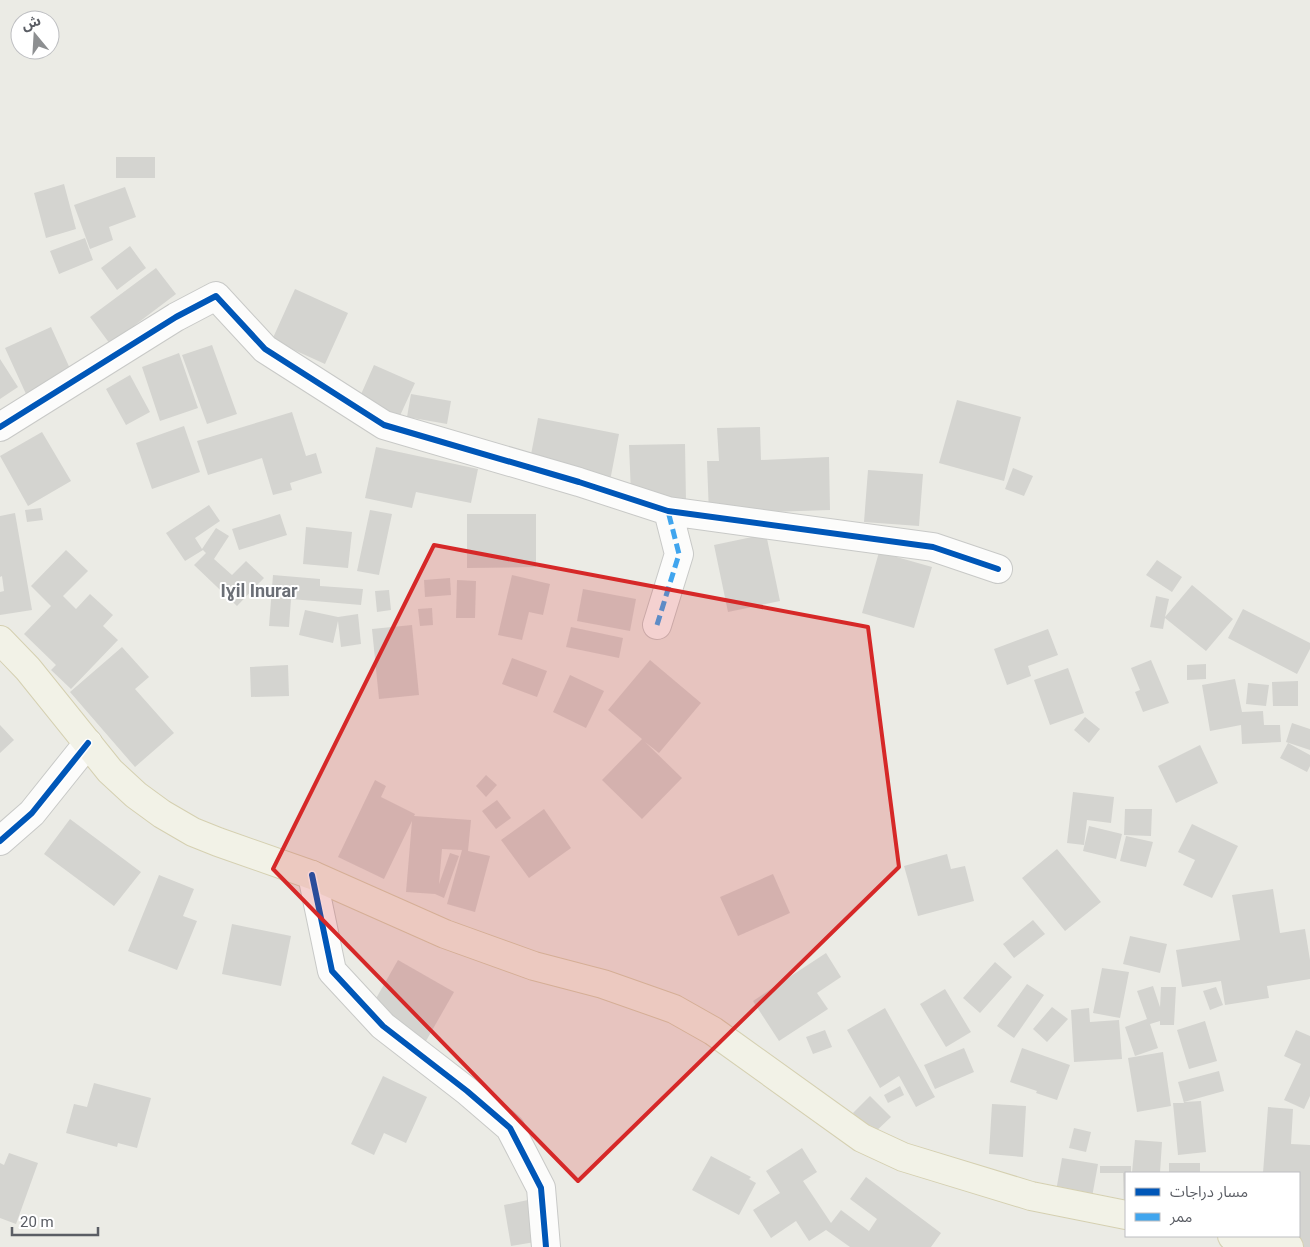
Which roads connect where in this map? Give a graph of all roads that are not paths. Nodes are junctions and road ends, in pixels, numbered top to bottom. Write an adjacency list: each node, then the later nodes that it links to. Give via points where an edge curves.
1 (0, 427): 2 (street, via 176,317 216,296 266,349 384,426)
2 (668, 511): 3 (street, via 933,547); 4 (street, via 680,554)
3 (998, 569)
4 (657, 625)
5 (0, 640): 6 (main road, via 28,668)
6 (88, 743): 7 (street, via 32,813); 8 (main road, via 110,771 162,814 210,839)
7 (0, 841)
8 (312, 875): 9 (main road, via 444,934 534,966 603,984 674,1009 713,1031 862,1138 903,1157 1032,1196); 11 (street, via 332,971 383,1026 510,1128 541,1188)
9 (1125, 1215)
10 (1237, 1237): 12 (main road)
11 (546, 1247)
12 (1289, 1247)

